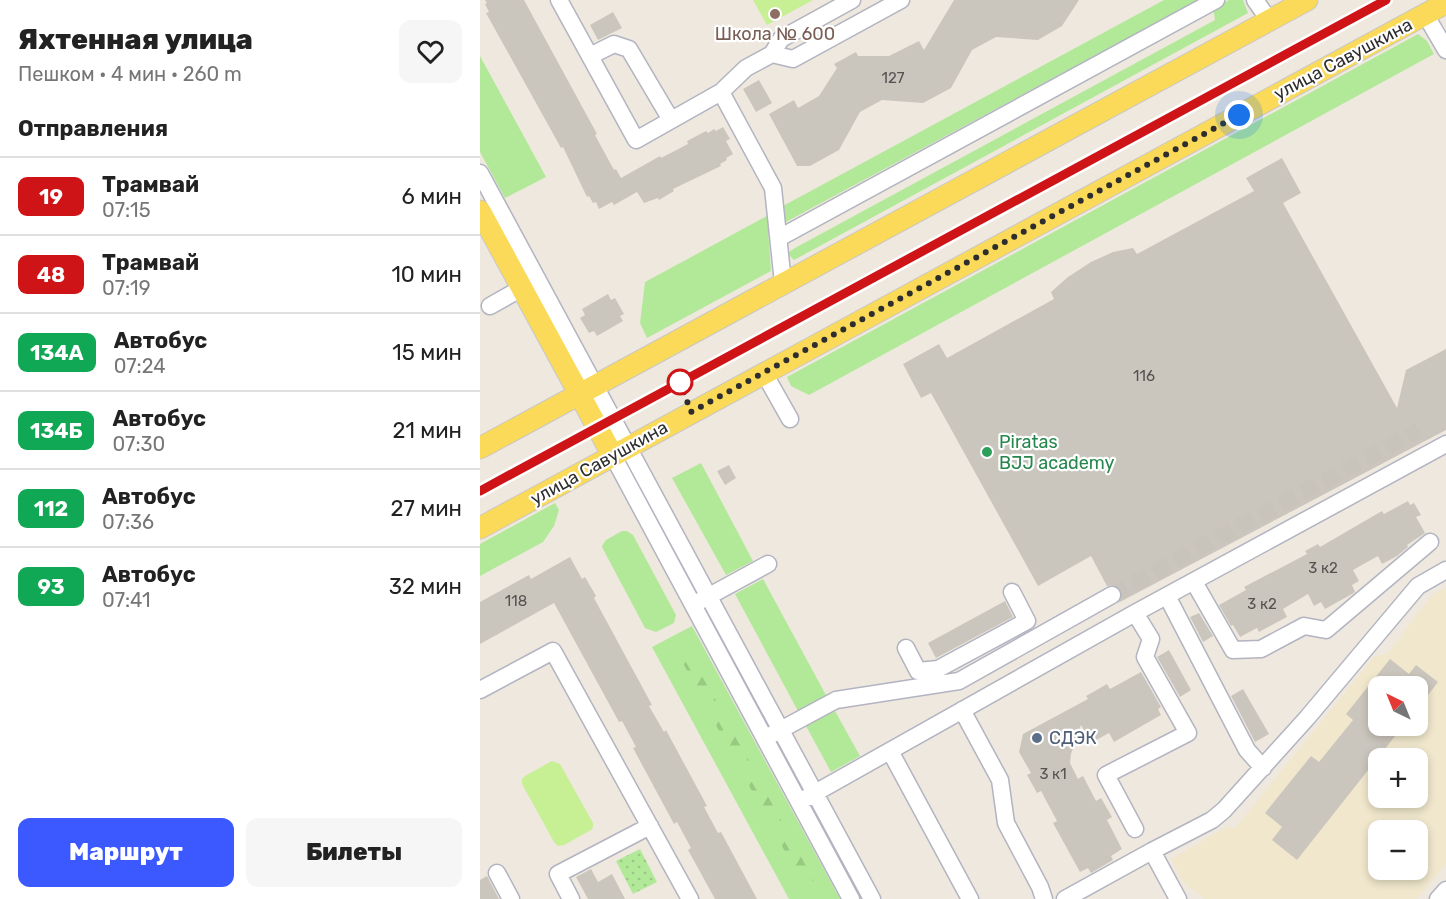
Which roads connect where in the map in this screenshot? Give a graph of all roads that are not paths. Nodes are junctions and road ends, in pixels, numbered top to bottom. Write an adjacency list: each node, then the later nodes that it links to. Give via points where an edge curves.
1 (559, 0): 12 (street)
2 (852, 0): 11 (street, via 780,39)
3 (901, 0): 11 (street, via 793,59)
4 (1216, 0): 17 (street)
5 (1255, 0): 9 (street)
6 (1307, 0): 9 (main road)
7 (1446, 3): 8 (main road, улица Савушкина)
8 (1425, 14): 10 (street); 21 (main road, улица Савушкина)
9 (1269, 20): 18 (main road)
10 (1446, 51)
11 (772, 54): 13 (street, via 746,68)
12 (590, 56): 14 (street, via 614,44 629,49); 14 (street, via 636,140)
13 (721, 92): 14 (street); 17 (street, via 773,188)
14 (671, 120)
15 (480, 173): 22 (street)
16 (480, 211): 19 (main road)
17 (779, 238): 18 (street)
18 (783, 282): 22 (main road)
19 (522, 288): 20 (street); 22 (main road)
20 (490, 306)
21 (764, 373): 23 (street); 26 (main road, улица Савушкина)
22 (587, 390): 25 (main road); 26 (main road)
23 (790, 419)
24 (1446, 444): 31 (street)
25 (480, 448)
26 (620, 451): 27 (main road, улица Савушкина); 34 (street); 36 (street)
27 (480, 528)
28 (1430, 542): 31 (street, via 1326,630 1304,626 1262,649 1233,650)
29 (768, 564): 34 (street)
30 (1446, 570): 45 (street, via 1418,586)
31 (1194, 582): 35 (street)
32 (1012, 592): 39 (street, via 1027,621)
33 (1112, 595): 39 (street, via 958,681)
34 (708, 596): 36 (street); 42 (street)
35 (1167, 596): 37 (street); 45 (street, via 1247,750)
36 (693, 605): 43 (street)
37 (1136, 613): 41 (street); 49 (street, via 1151,639 1145,657 1188,733 1106,775)
38 (906, 648): 39 (street, via 918,671)
39 (939, 676): 42 (street, via 836,700)
40 (480, 690): 48 (street, via 553,651)
41 (962, 710): 44 (street); 59 (street, via 1000,780 1006,823)
42 (781, 729): 43 (street); 46 (street)
43 (764, 738): 47 (street)
44 (890, 751): 46 (street); 58 (street)
45 (1263, 768): 50 (street, via 1212,820)
46 (815, 793): 47 (street); 57 (street)
47 (799, 802): 56 (street)
48 (650, 826): 53 (street, via 558,873); 55 (street)
49 (1135, 829)
50 (1152, 851): 60 (street); 61 (street)
51 (497, 873): 54 (street)
52 (1446, 890): 62 (street)
53 (570, 898)
54 (511, 899)
55 (690, 899)
56 (851, 899)
57 (872, 899)
58 (970, 899)
59 (1044, 899)
60 (1065, 899)
61 (1178, 899)
62 (1438, 899)

